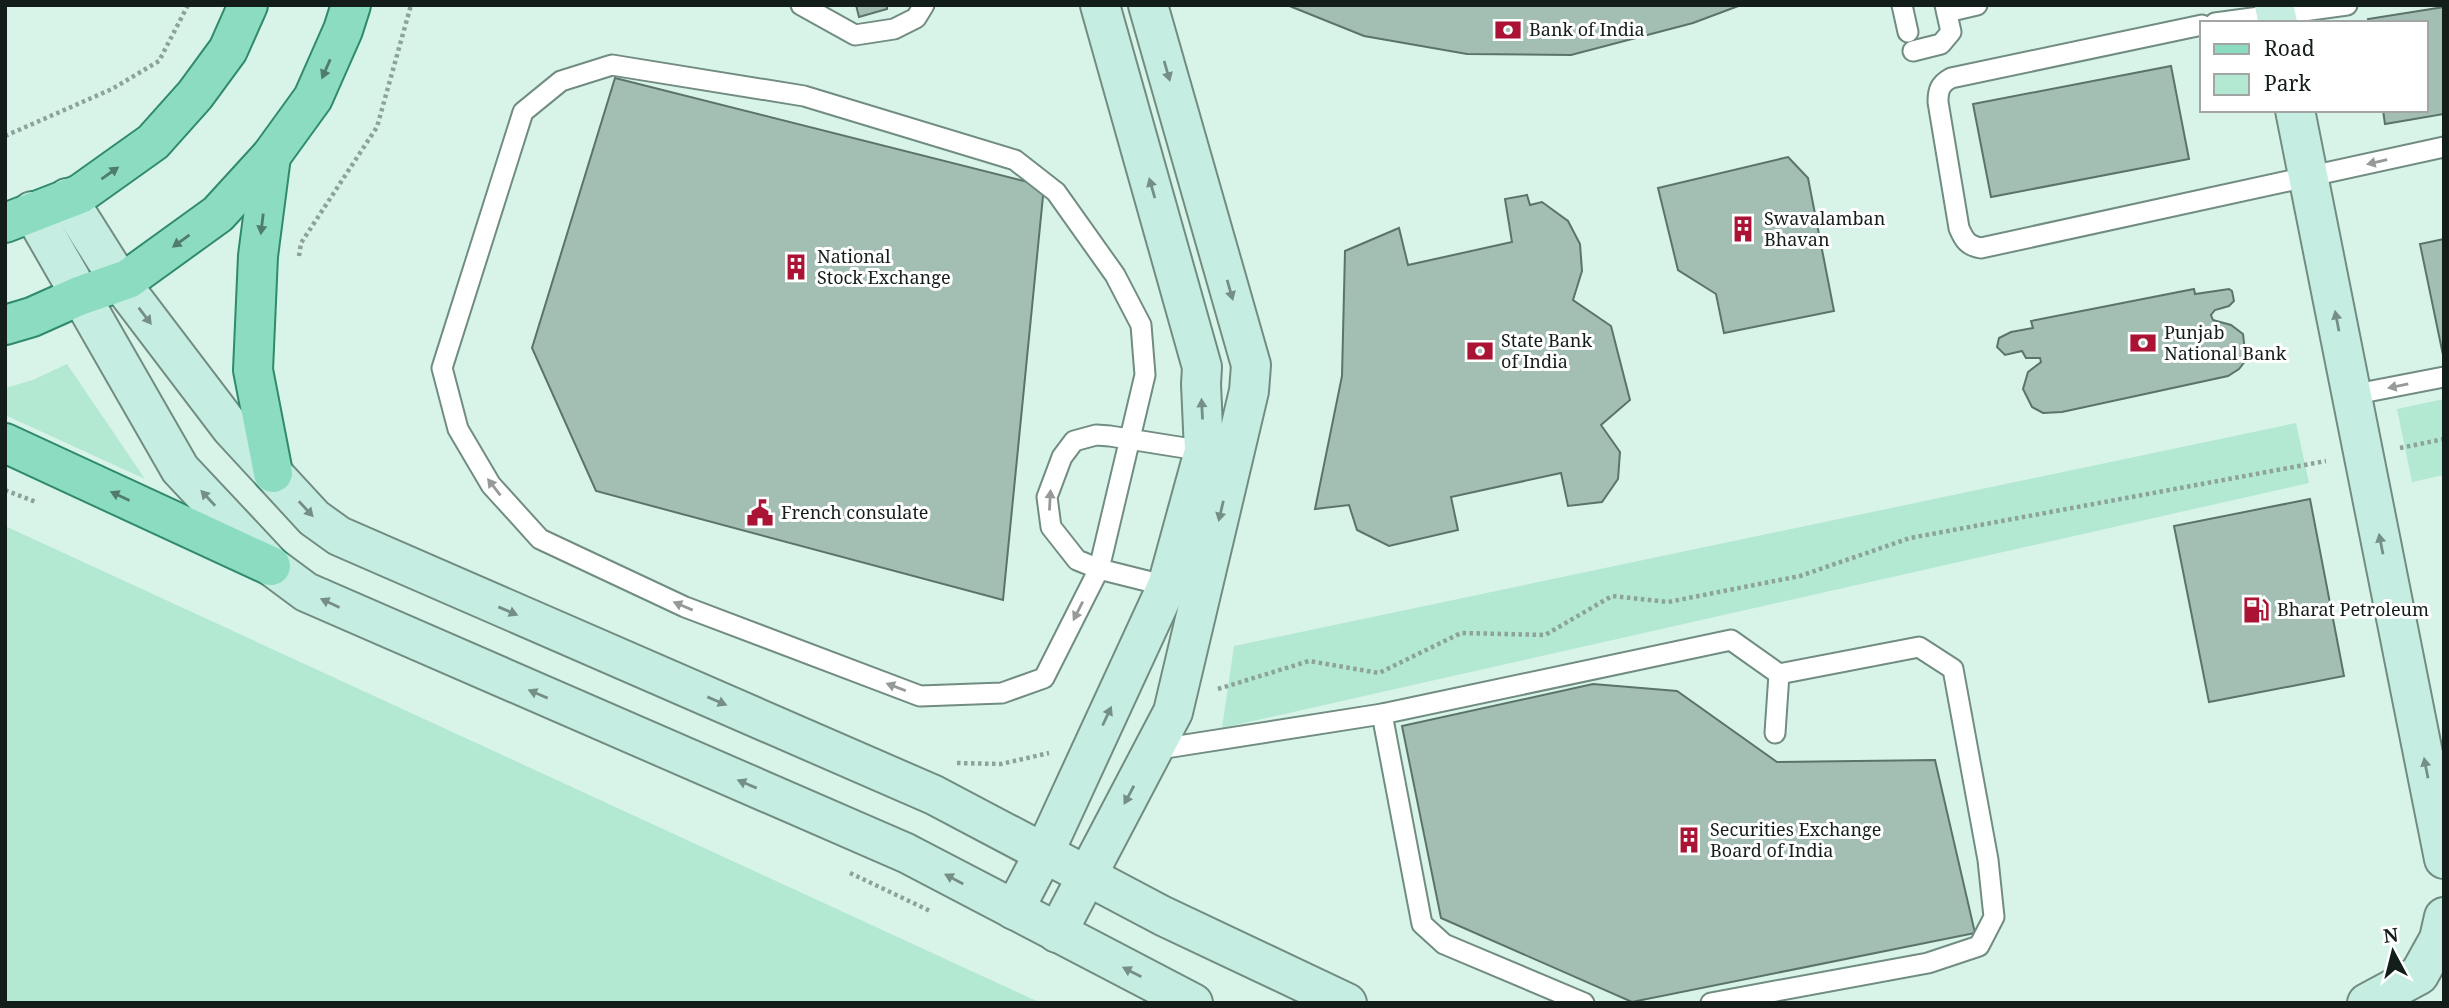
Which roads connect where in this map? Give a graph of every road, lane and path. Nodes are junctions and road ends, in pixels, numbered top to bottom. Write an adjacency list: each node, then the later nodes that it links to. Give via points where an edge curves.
1 (188, 5): 19 (path, via 159,61 112,89)
2 (248, 5): 23 (main road, one-way to 2, via 80,194 153,142 228,50)
3 (351, 5): 21 (main road, one-way to 21, via 313,98)
4 (411, 5): 24 (path, via 377,127 301,243)
5 (801, 5): 6 (lane, via 855,35 894,29 916,18)
6 (924, 5)
7 (1100, 5): 33 (main road, one-way to 7, via 1202,366)
8 (1148, 5): 40 (main road, one-way to 40, via 1251,365 1249,391)
9 (1902, 5): 16 (lane)
10 (1977, 5): 12 (lane)
11 (2347, 5): 13 (lane)
12 (1946, 8): 17 (lane, via 1951,32 1941,44)
13 (2276, 14): 14 (lane)
14 (2229, 21)
15 (2200, 25): 22 (lane, via 1942,83 1938,102 1964,240 1981,248)
16 (1908, 32)
17 (1913, 51)
18 (2295, 112): 22 (main road)
19 (5, 136)
20 (2444, 147): 22 (lane, one-way to 22)
21 (271, 156): 25 (main road, one-way to 25, via 218,214); 35 (main road, one-way to 35, via 258,256 253,370)
22 (2308, 178): 29 (main road, one-way to 22)
23 (35, 211): 25 (main road); 26 (main road)
24 (297, 267)
25 (120, 282): 26 (main road); 35 (main road, one-way to 35, via 231,428)
26 (79, 296): 27 (main road); 36 (main road, one-way to 26, via 180,468)
27 (5, 325)
28 (2444, 377): 29 (lane, one-way to 29)
29 (2351, 395): 34 (main road)
30 (1129, 438): 33 (lane); 37 (lane); 37 (lane, one-way to 30, via 1077,560 1051,527 1047,497 1062,457 1074,441 1096,435); 37 (lane, one-way to 30, via 1044,678 1002,693 920,696 685,607 540,539 491,485 458,429 442,368 523,112 561,81 612,65 804,96 1015,160 1056,192 1115,275 1141,325 1145,375)
31 (2444, 439): 34 (path)
32 (5, 443): 36 (main road, one-way to 32)
33 (1204, 451): 38 (main road)
34 (2363, 456): 40 (path, via 1910,538 1800,576 1668,602 1612,596 1545,635 1461,633 1379,673 1309,661 1208,692); 47 (main road, one-way to 34)
35 (273, 473): 46 (main road, one-way to 46, via 314,518 339,536 934,795)
36 (271, 566): 49 (main road, one-way to 36, via 906,853 340,608 306,592)
37 (1099, 569): 38 (lane)
38 (1167, 586): 46 (main road, one-way to 38)
39 (1779, 674): 41 (lane, via 1731,640); 42 (lane); 55 (lane, via 1919,648 1953,668 1988,859 1994,917 1979,946 1928,963)
40 (1173, 712): 44 (main road)
41 (1382, 714): 44 (lane); 54 (lane, via 1422,924 1444,944)
42 (1775, 733)
43 (1058, 751): 45 (path, via 1001,764)
44 (1153, 751): 48 (main road, one-way to 48)
45 (952, 763)
46 (1044, 853): 48 (main road); 49 (main road)
47 (2444, 859)
48 (1087, 876): 51 (main road); 53 (main road)
49 (1014, 910): 51 (main road)
50 (2444, 917): 56 (main road, via 2439,939 2418,975)
51 (1057, 933): 52 (main road, one-way to 51)
52 (1193, 1003)
53 (1347, 1003)
54 (1584, 1003)
55 (1711, 1003)
56 (2367, 1003)

